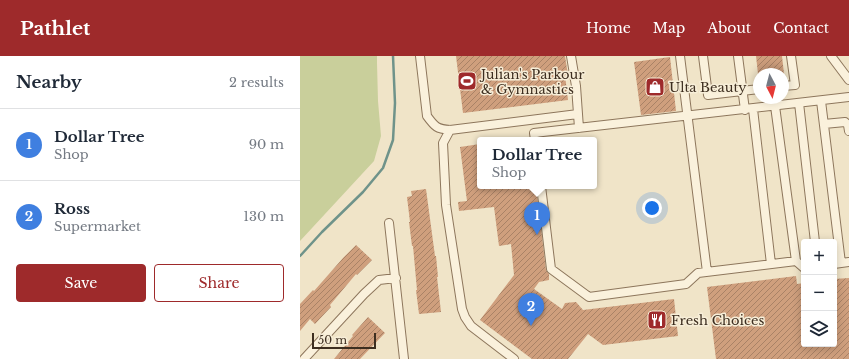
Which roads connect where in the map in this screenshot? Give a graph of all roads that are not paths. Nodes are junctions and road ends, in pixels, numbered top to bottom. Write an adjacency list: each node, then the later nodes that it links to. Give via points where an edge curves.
1 (420, 56): 21 (lane, via 428,116 440,129)
2 (571, 56): 17 (lane)
3 (680, 56): 18 (lane)
4 (703, 56): 11 (lane, via 708,94)
5 (738, 56): 11 (lane)
6 (791, 56): 9 (lane, via 795,85)
7 (832, 56): 8 (lane)
8 (849, 80)
9 (789, 86)
10 (753, 90): 11 (lane)
11 (742, 92): 16 (lane)
12 (849, 97): 13 (lane)
13 (821, 101): 14 (lane); 19 (lane)
14 (799, 103): 15 (lane); 26 (lane)
15 (776, 106): 16 (lane); 27 (lane)
16 (749, 109): 18 (lane); 29 (lane)
17 (578, 114): 20 (lane); 21 (lane)
18 (688, 116): 20 (lane); 31 (lane)
19 (824, 124): 22 (lane, via 845,122); 28 (lane)
20 (579, 128): 23 (lane, via 534,133)
21 (450, 130): 35 (lane, via 444,143 446,205 462,309 471,326)
22 (849, 131)
23 (535, 137)
24 (541, 189): 31 (lane, via 551,269 589,297 686,284 698,273)
25 (389, 223): 32 (lane)
26 (815, 239)
27 (796, 261): 29 (lane); 30 (lane)
28 (841, 263)
29 (771, 264): 31 (lane)
30 (801, 265)
31 (707, 272)
32 (396, 278): 33 (lane, via 379,280); 34 (lane)
33 (304, 359)
34 (404, 359)
35 (514, 359)

